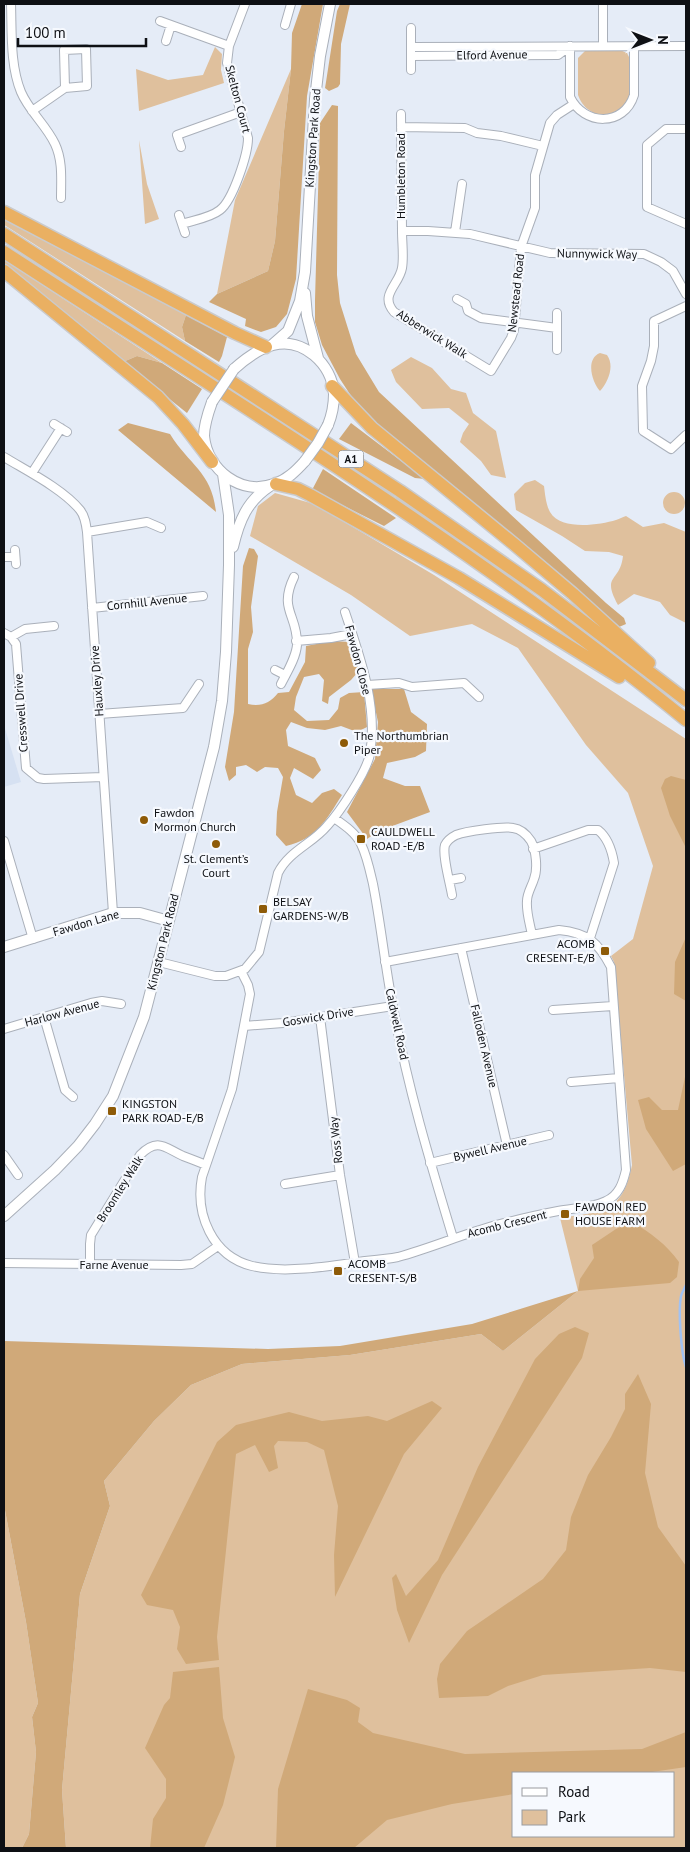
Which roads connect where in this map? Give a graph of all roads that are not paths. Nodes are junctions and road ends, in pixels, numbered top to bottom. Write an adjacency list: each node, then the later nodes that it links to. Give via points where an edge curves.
1 (11, 4): 17 (street)
2 (245, 4): 11 (street, Skelton Court)
3 (291, 4): 8 (street)
4 (330, 4): 42 (street, Kingston Park Road, via 315,99)
5 (603, 4): 13 (street)
6 (160, 21): 7 (street)
7 (171, 25): 10 (street); 11 (street)
8 (285, 25)
9 (411, 28): 16 (street)
10 (166, 41)
11 (229, 46): 23 (street, Skelton Court, via 227,63)
12 (570, 46): 13 (street, Elford Avenue); 16 (street, Elford Avenue); 21 (street, via 570,97)
13 (602, 46): 14 (street, Elford Avenue)
14 (634, 46): 15 (street, Elford Avenue); 21 (street, via 634,95 628,108 616,117 602,119 588,116)
15 (686, 46)
16 (411, 52): 19 (street)
17 (14, 64): 18 (street); 22 (street, via 22,93)
18 (4, 66)
19 (411, 70)
20 (65, 88): 20 (street, via 64,50 86,49 86,86); 22 (street)
21 (574, 104): 27 (street, Newstead Road, via 550,123)
22 (32, 111): 30 (street, via 55,144 60,161)
23 (240, 112): 28 (street, via 177,134); 33 (street, Skelton Court, via 248,148 231,196 218,212)
24 (401, 114): 25 (street, Humbleton Road)
25 (401, 127): 27 (street, Humbleton Road, via 465,128); 35 (street, Humbleton Road)
26 (686, 129): 34 (street, via 666,129 647,145 646,207)
27 (543, 146): 39 (street, Newstead Road, via 535,175 535,208)
28 (181, 147)
29 (462, 184): 36 (street)
30 (61, 198)
31 (4, 212): 50 (highway, via 235,333)
32 (179, 215): 33 (street)
33 (182, 224): 37 (street)
34 (686, 224)
35 (402, 231): 36 (street, Humbleton Road); 53 (street, Abberwick Walk, via 402,269 388,298 390,306 394,312)
36 (455, 232): 39 (street, Humbleton Road)
37 (185, 233)
38 (4, 234): 81 (highway, A1, via 400,491 542,590)
39 (521, 246): 43 (street, Nunnywick Way, via 550,253 644,254 661,262); 48 (street, Newstead Road)
40 (4, 252): 82 (highway, A1, via 456,547)
41 (4, 271): 58 (highway, via 153,392)
42 (304, 272): 50 (street, Kingston Park Road, via 300,301 288,331); 52 (street, Kingston Park Road, via 307,316)
43 (683, 280): 44 (street, Nunnywick Way)
44 (686, 294)
45 (457, 298): 48 (street, via 466,304 468,311 481,318)
46 (686, 306): 56 (street, via 654,320 654,346 642,386 643,432 671,449)
47 (557, 313): 49 (street)
48 (514, 324): 49 (street); 53 (street, Newstead Road, via 511,338)
49 (557, 328): 51 (street)
50 (269, 346): 52 (street, via 292,344); 58 (street, bridge, via 249,356 234,369 212,402 204,436)
51 (557, 350)
52 (318, 358): 54 (street)
53 (491, 371)
54 (332, 386): 61 (street, bridge, via 333,406 328,425 305,462 288,478); 81 (highway, A1, via 372,428 573,594)
55 (61, 428): 59 (street)
56 (686, 434)
57 (4, 457): 59 (street, Hauxley Drive)
58 (212, 462): 60 (street)
59 (32, 473): 63 (street, Hauxley Drive, via 81,510)
60 (223, 474): 61 (street, via 250,487); 66 (street, Kingston Park Road, via 229,515)
61 (274, 484): 66 (street, Kingston Park Road, via 260,492 246,510); 82 (highway, A1, via 310,495 459,578)
62 (161, 528): 63 (street, via 147,522)
63 (87, 532): 69 (street, Hauxley Drive)
64 (4, 557): 65 (street)
65 (15, 557)
66 (229, 564): 93 (street, Kingston Park Road, via 222,701 214,746)
67 (294, 577): 74 (street, via 287,598)
68 (203, 596): 69 (street, Cornhill Avenue)
69 (92, 608): 83 (street, Hauxley Drive)
70 (345, 612): 72 (street, Fawdon Close)
71 (54, 626): 73 (street, Cresswell Drive, via 25,629)
72 (352, 634): 74 (street); 79 (street, Fawdon Close)
73 (7, 635): 85 (street, Cresswell Drive, via 16,644 26,768 44,779)
74 (296, 641): 76 (street, via 294,658)
75 (275, 670): 76 (street)
76 (285, 675): 78 (street)
77 (199, 684): 83 (street, via 183,708)
78 (281, 684)
79 (366, 684): 80 (street, via 399,683 412,687 464,683); 86 (street, Fawdon Close, via 372,723 370,756)
80 (479, 696)
81 (686, 700)
82 (675, 711): 84 (highway, A1)
83 (100, 714): 85 (street, Hauxley Drive)
84 (686, 720)
85 (103, 777): 92 (street, Hauxley Drive)
86 (334, 818): 100 (street, Caldwell Road, via 361,844 377,904); 101 (street, Fawdon Close, via 282,864 259,952)
87 (4, 841): 96 (street)
88 (533, 849): 90 (street, via 523,832 515,828 456,835 445,845); 94 (street, via 535,876 527,902); 95 (street, via 588,830 598,830 603,834 614,863)
89 (461, 878): 90 (street)
90 (450, 880): 91 (street)
91 (452, 894)
92 (113, 913): 93 (street, Fawdon Lane, via 140,913); 96 (street, Fawdon Lane)
93 (169, 921): 99 (street, Kingston Park Road)
94 (532, 935): 95 (street, via 559,930); 98 (street)
95 (590, 938): 104 (street, Acomb Crescent, via 603,950 611,967)
96 (33, 939): 97 (street, Fawdon Lane)
97 (4, 947)
98 (461, 948): 100 (street); 114 (street, Falloden Avenue)
99 (159, 962): 101 (street, via 215,976); 121 (street, Kingston Park Road, via 144,1017 113,1096 78,1146)
100 (385, 962): 103 (street, Caldwell Road)
101 (241, 971): 108 (street, Acomb Crescent, via 250,994)
102 (121, 1004): 106 (street, Harlow Avenue, via 90,1003)
103 (393, 1006): 107 (street, Goswick Drive); 116 (street, Caldwell Road)
104 (614, 1006): 105 (street); 110 (street, Acomb Crescent)
105 (553, 1010)
106 (44, 1017): 109 (street, Harlow Avenue); 112 (street, via 65,1090)
107 (320, 1017): 108 (street, Goswick Drive); 119 (street, Ross Way)
108 (244, 1026): 117 (street, Acomb Crescent, via 232,1089)
109 (4, 1029)
110 (619, 1078): 111 (street); 122 (street, Acomb Crescent, via 626,1170 618,1192 600,1204 556,1211)
111 (571, 1082)
112 (73, 1098)
113 (550, 1135): 114 (street, Bywell Avenue)
114 (507, 1145): 116 (street, Bywell Avenue)
115 (4, 1155): 118 (street)
116 (430, 1162): 122 (street, Caldwell Road)
117 (206, 1165): 123 (street, Acomb Crescent, via 200,1202 208,1230); 126 (street, Broomley Walk, via 162,1146 148,1147 140,1154 92,1235)
118 (18, 1175)
119 (340, 1175): 120 (street); 125 (street, Ross Way)
120 (285, 1184)
121 (4, 1216)
122 (453, 1238): 125 (street, Acomb Crescent, via 398,1257)
123 (218, 1246): 125 (street, Acomb Crescent, via 252,1266 307,1268); 126 (street, Farne Avenue, via 192,1264)
124 (4, 1263): 126 (street, Farne Avenue)
125 (355, 1263)
126 (90, 1265)

